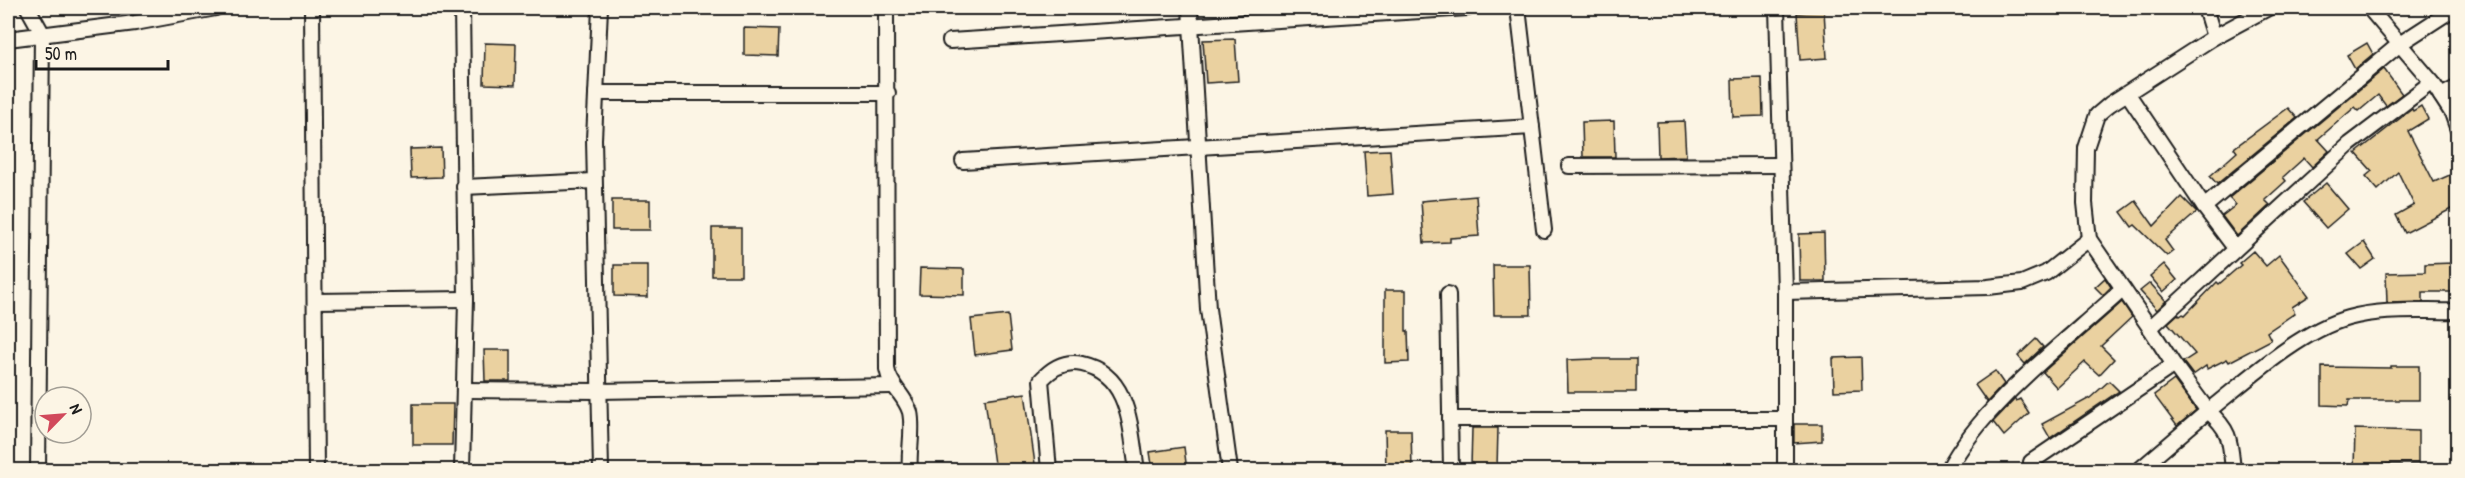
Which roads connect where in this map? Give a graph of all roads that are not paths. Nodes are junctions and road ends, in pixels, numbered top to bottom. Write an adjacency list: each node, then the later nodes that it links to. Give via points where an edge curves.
1 (28, 8): 16 (street)
2 (216, 8): 16 (street, via 135,23)
3 (312, 8): 43 (street)
4 (462, 8): 34 (street)
5 (600, 8): 23 (street)
6 (886, 8): 24 (street)
7 (1190, 8): 15 (street)
8 (1468, 8): 15 (street)
9 (1518, 8): 27 (street)
10 (1777, 8): 31 (street)
11 (2205, 8): 17 (street)
12 (2268, 8): 17 (street)
13 (2369, 8): 20 (street)
14 (2455, 8): 20 (street)
15 (1191, 27): 19 (street); 29 (street)
16 (42, 33): 18 (street); 54 (street)
17 (2214, 37): 25 (street)
18 (8, 39)
19 (950, 41)
20 (2401, 43): 21 (street); 35 (street)
21 (2432, 82): 26 (street); 38 (street, via 2350,144)
22 (2457, 87): 26 (street)
23 (596, 93): 24 (street); 33 (street)
24 (888, 93): 47 (street, via 887,369)
25 (2128, 94): 35 (street); 37 (street, via 2097,115 2086,148)
26 (2441, 96): 28 (street)
27 (1532, 127): 29 (street); 36 (street)
28 (2457, 130)
29 (1198, 148): 30 (street); 61 (street, via 1208,309)
30 (963, 161)
31 (1781, 165): 32 (street); 40 (street)
32 (1569, 166)
33 (594, 181): 34 (street); 49 (street)
34 (464, 187): 42 (street)
35 (2204, 207): 38 (street)
36 (1544, 230)
37 (2089, 239): 39 (street); 40 (street, via 2046,273 2022,283)
38 (2235, 248): 45 (street)
39 (2123, 289): 45 (street); 64 (street, via 1977,426)
40 (1785, 292): 52 (street)
41 (1448, 294): 51 (street)
42 (466, 299): 43 (street); 48 (street)
43 (316, 301): 55 (street)
44 (2457, 311): 50 (street, via 2371,314 2319,329)
45 (2150, 328): 46 (street)
46 (2174, 365): 50 (street); 53 (street)
47 (892, 386): 49 (street); 58 (street, via 910,413)
48 (464, 390): 49 (street); 56 (street)
49 (599, 391): 57 (street)
50 (2208, 411): 65 (street); 66 (street, via 2226,428)
51 (1450, 419): 52 (street); 62 (street)
52 (1785, 419): 63 (street)
53 (2031, 462)
54 (38, 471)
55 (316, 471)
56 (462, 471)
57 (601, 471)
58 (910, 471)
59 (1049, 471): 60 (street, via 1041,380 1061,365 1074,362 1109,376 1121,393)
60 (1137, 471)
61 (1230, 471)
62 (1451, 471)
63 (1785, 471)
64 (1948, 471)
65 (2139, 471)
66 (2233, 471)

